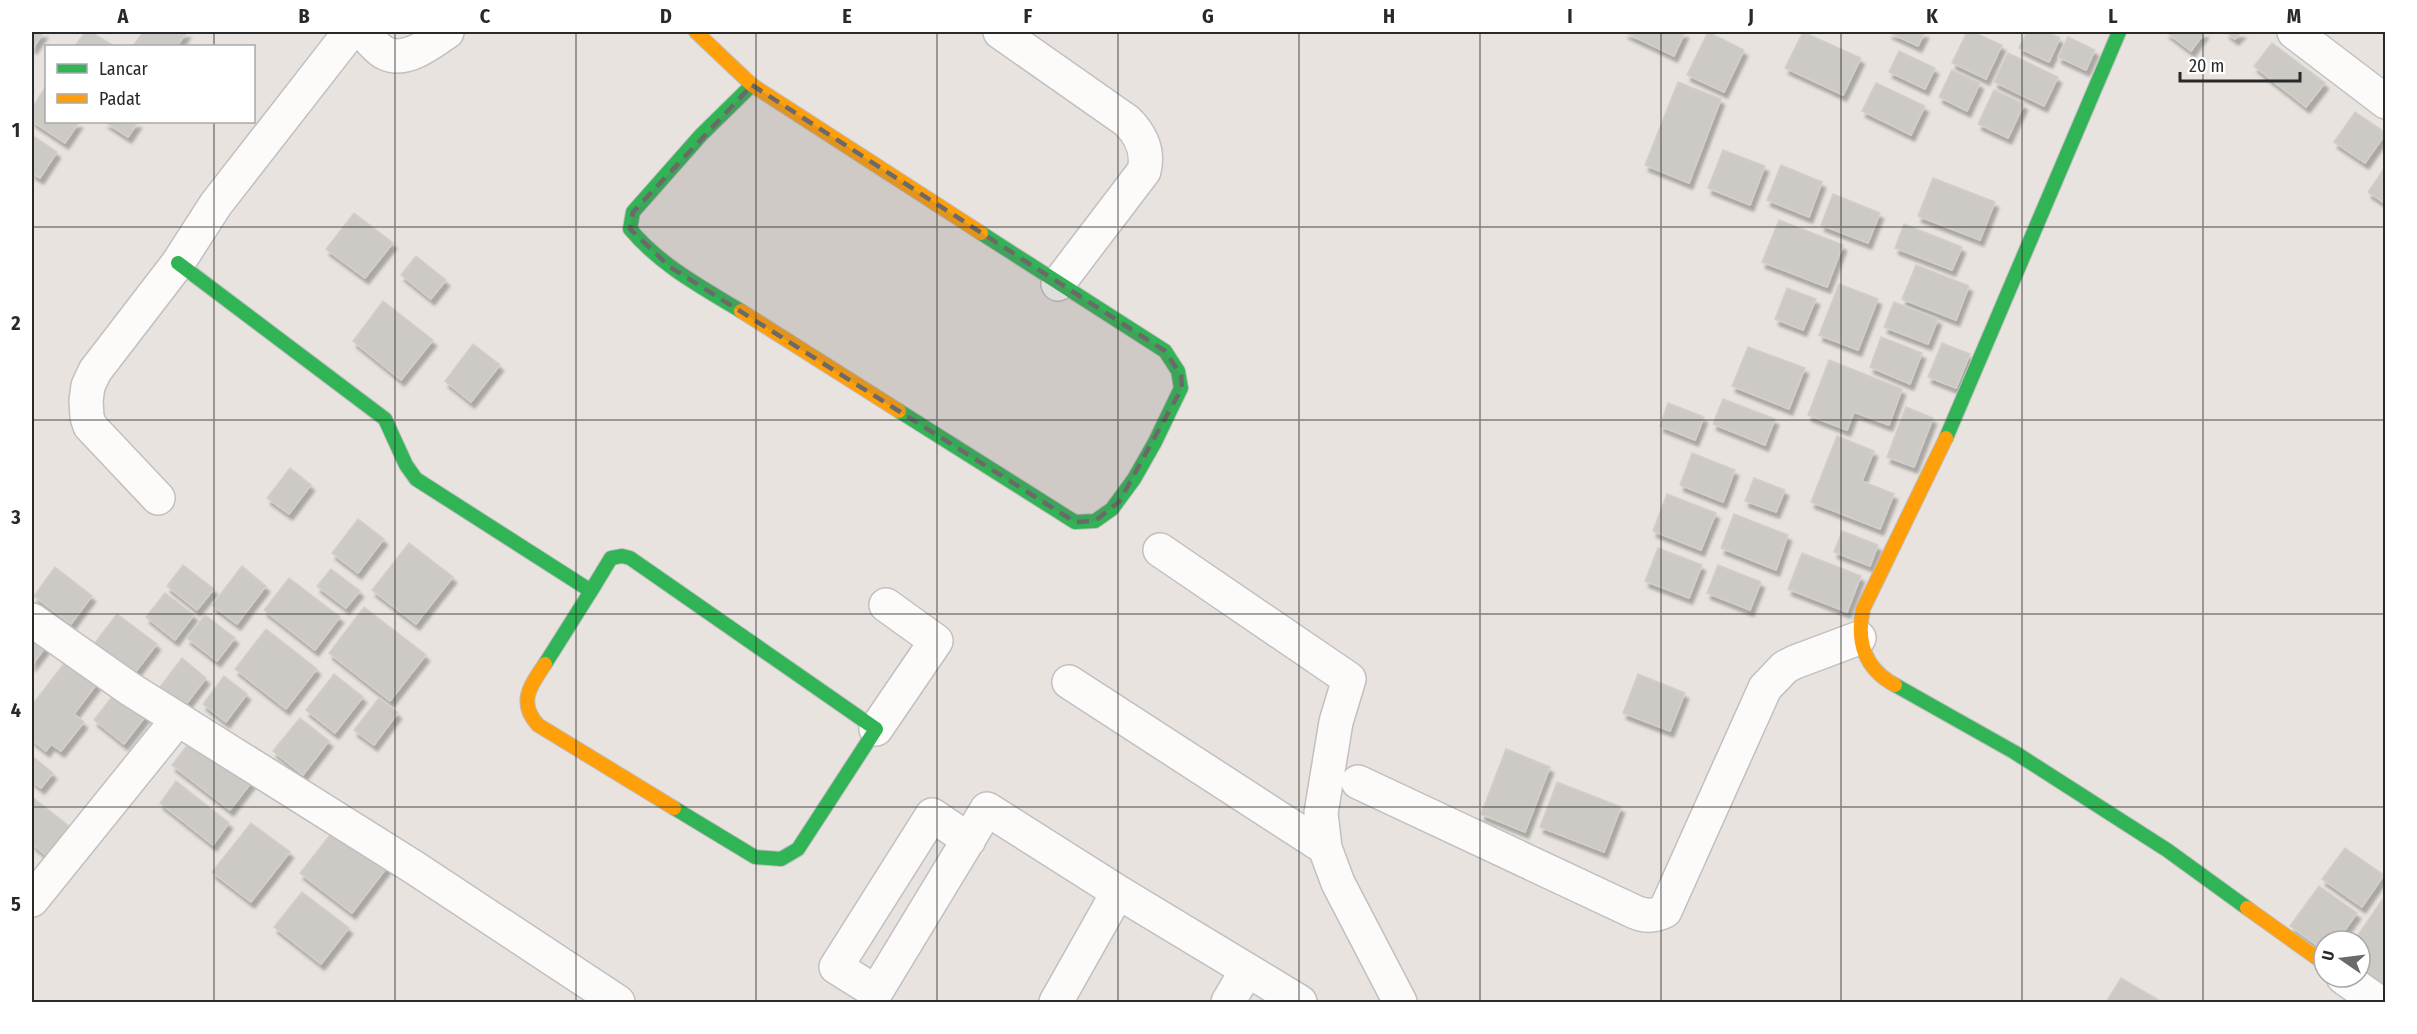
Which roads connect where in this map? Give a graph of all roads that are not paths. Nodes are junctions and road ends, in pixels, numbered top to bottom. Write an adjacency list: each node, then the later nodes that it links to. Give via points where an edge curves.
1 (350, 32): 10 (street, via 216,204)
2 (363, 32): 3 (street, via 382,52 405,55)
3 (447, 32)
4 (696, 32): 8 (street)
5 (1000, 32): 11 (street, via 1127,121 1139,134 1145,151 1144,171)
6 (2119, 32): 17 (street, via 1952,427 1863,609)
7 (2294, 32): 9 (street)
8 (752, 85): 11 (street); 11 (street, via 701,135 633,212 630,230 670,267 1075,522 1089,522 1112,510 1127,491 1180,394 1182,382 1165,351)
9 (2385, 102)
10 (177, 263): 12 (street, via 95,371 86,400 90,426); 14 (street, via 385,418 398,439 404,463 416,479)
11 (1058, 284)
12 (158, 498)
13 (1160, 550): 23 (street, via 1349,679 1336,722 1321,813)
14 (591, 591): 20 (street, via 611,558 630,558); 20 (street, via 529,689 530,714 538,725 755,857 781,859 798,849)
15 (886, 605): 20 (street, via 936,641)
16 (32, 620): 19 (street)
17 (1859, 638): 21 (street, via 1785,667 1765,688 1665,911 1659,914 1635,912); 26 (street, via 1867,660 1885,680 2014,752 2167,850)
18 (1069, 682): 23 (street)
19 (178, 719): 25 (street); 29 (street)
20 (876, 729)
21 (1358, 782)
22 (969, 840): 22 (street, via 876,992 836,967 932,815); 24 (street, via 987,809)
23 (1325, 848): 33 (street, via 1338,883)
24 (1118, 892): 27 (street); 30 (street)
25 (32, 900)
26 (2312, 954)
27 (1247, 970): 31 (street); 32 (street)
28 (2360, 989): 34 (street)
29 (618, 1002)
30 (1056, 1002)
31 (1228, 1002)
32 (1300, 1002)
33 (1400, 1002)
34 (2378, 1002)

